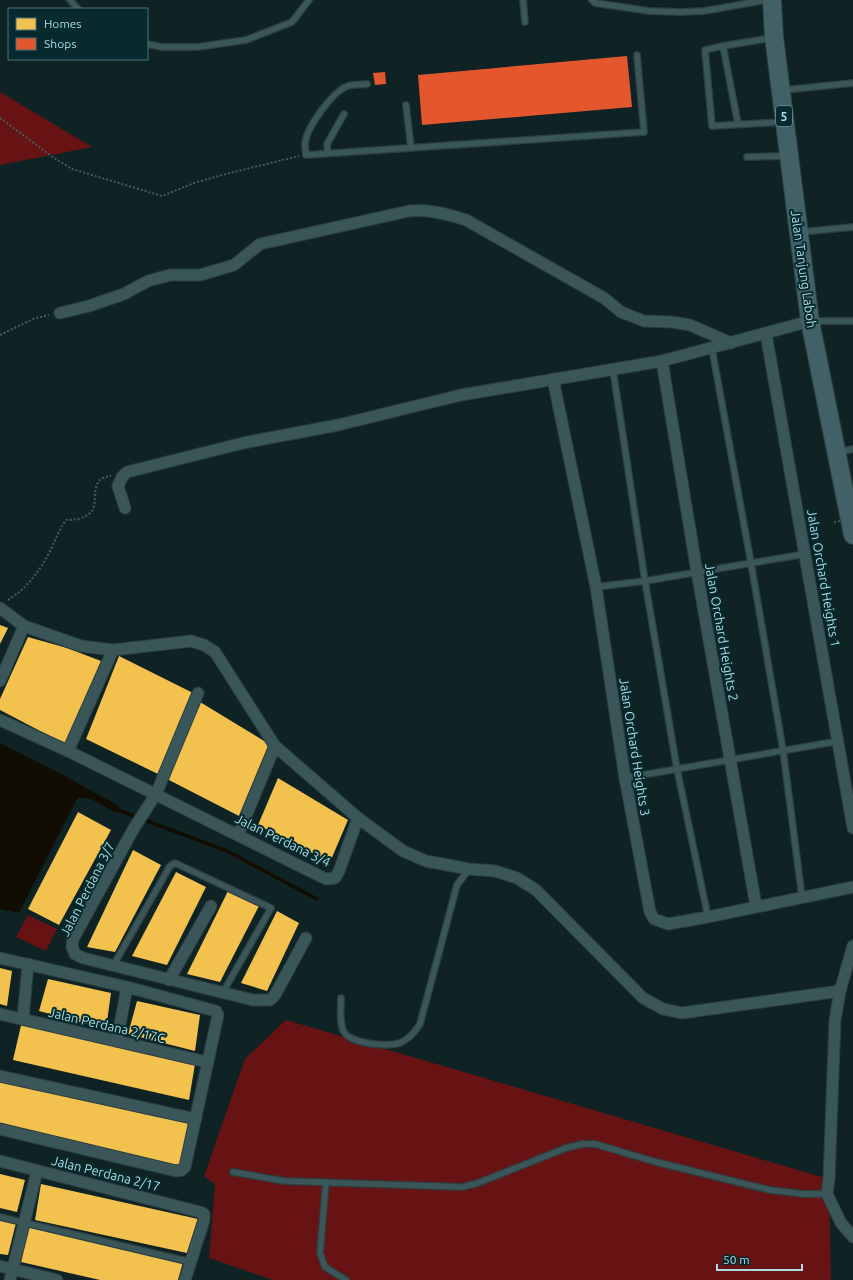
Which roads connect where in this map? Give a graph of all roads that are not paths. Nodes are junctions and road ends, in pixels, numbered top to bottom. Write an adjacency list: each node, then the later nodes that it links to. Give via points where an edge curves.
1 (70, 0): 7 (lane)
2 (309, 0): 10 (lane, via 292,22 246,40 197,47)
3 (523, 0): 8 (lane)
4 (592, 0): 5 (lane, via 595,3 649,11 704,12)
5 (766, 0)
6 (772, 0): 9 (highway, Jalan Tanjung Laboh / 5)
7 (77, 8)
8 (525, 22)
9 (774, 37): 11 (lane); 15 (highway, Jalan Tanjung Laboh / 5)
10 (148, 44)
11 (723, 46): 19 (lane); 19 (lane, via 705,50 712,126)
12 (638, 55): 20 (lane, via 644,132)
13 (851, 83): 15 (lane)
14 (367, 84): 21 (lane, via 348,86 333,97 318,116 309,132 305,145 306,155)
15 (781, 91): 18 (highway, Jalan Tanjung Laboh / 5)
16 (406, 105): 20 (lane)
17 (344, 114): 21 (lane, via 327,144)
18 (785, 122): 19 (lane); 22 (highway, Jalan Tanjung Laboh / 5)
19 (738, 124)
20 (411, 148): 21 (lane)
21 (328, 153)
22 (788, 156): 23 (lane); 25 (highway, Jalan Tanjung Laboh / 5)
23 (747, 157)
24 (853, 228): 25 (lane)
25 (799, 232): 27 (highway, Jalan Tanjung Laboh / 5)
26 (60, 312): 30 (street, via 89,306 124,294 148,281 170,276 200,275 234,266 260,244 421,210 466,220 604,298 621,312 644,322 690,325)
27 (810, 321): 28 (lane); 29 (street); 35 (highway, Jalan Tanjung Laboh / 5)
28 (853, 321)
29 (766, 334): 30 (street); 39 (street, Jalan Orchard Heights 1)
30 (732, 343): 31 (street)
31 (712, 349): 32 (street); 40 (lane)
32 (662, 361): 33 (street); 41 (street, Jalan Orchard Heights 2)
33 (614, 370): 34 (street); 42 (lane)
34 (553, 379): 36 (street, via 461,395 338,425 243,443 127,472 118,486); 43 (street, Jalan Orchard Heights 3)
35 (845, 451): 37 (highway, Jalan Tanjung Laboh / 5)
36 (126, 508)
37 (851, 508): 38 (highway, Jalan Tanjung Laboh / 5)
38 (853, 535)
39 (805, 554): 40 (lane); 50 (street, Jalan Orchard Heights 1)
40 (751, 563): 41 (lane); 52 (lane)
41 (697, 572): 42 (lane); 54 (street, Jalan Orchard Heights 2)
42 (645, 581): 43 (lane); 55 (lane)
43 (596, 586): 56 (street, Jalan Orchard Heights 3)
44 (3, 605): 45 (street)
45 (24, 626): 46 (street, via 81,646); 47 (street)
46 (113, 650): 51 (street, via 191,642 204,645 215,652); 53 (street)
47 (0, 681)
48 (198, 693): 57 (street, Jalan Perdana 3/7)
49 (0, 720): 53 (street, Jalan Perdana 3/4)
50 (839, 741): 52 (lane); 59 (street, Jalan Orchard Heights 1)
51 (275, 746): 58 (street); 60 (street)
52 (783, 750): 54 (lane); 63 (lane)
53 (68, 751): 57 (street, Jalan Perdana 3/4)
54 (730, 759): 55 (lane); 65 (street, Jalan Orchard Heights 2)
55 (677, 769): 56 (lane); 66 (lane)
56 (624, 778): 66 (street, Jalan Orchard Heights 3, via 650,912 654,919 668,924)
57 (156, 794): 60 (street, Jalan Perdana 3/4); 71 (street, Jalan Perdana 3/7, via 134,828 73,939 72,947 75,954)
58 (358, 818): 60 (street, Jalan Perdana 3/4, via 335,878 326,879); 61 (street, via 403,851 426,860)
59 (853, 828)
60 (238, 835)
61 (469, 869): 74 (street, via 494,871 517,878 536,890 629,986 643,998 663,1009 682,1013); 76 (lane, via 457,884 420,1024 415,1032 399,1043 363,1043 348,1036 343,1030)
62 (853, 887): 63 (street, Jalan Orchard Heights 3)
63 (802, 897): 65 (street, Jalan Orchard Heights 3)
64 (211, 906): 72 (street)
65 (756, 906): 66 (street, Jalan Orchard Heights 3)
66 (708, 917)
67 (306, 938): 75 (street, Jalan Perdana 3/7, via 270,1000 253,1000)
68 (853, 946): 74 (street)
69 (0, 958): 70 (street)
70 (28, 964): 73 (street); 78 (street)
71 (112, 966): 72 (street, Jalan Perdana 3/7); 75 (lane, via 170,866 175,863 271,908)
72 (169, 980): 75 (street, Jalan Perdana 3/7)
73 (127, 987): 79 (street); 80 (street, via 216,1011 218,1015)
74 (840, 991): 88 (street, via 834,1020)
75 (222, 994)
76 (341, 998)
77 (0, 1014): 78 (street, Jalan Perdana 2/17C)
78 (23, 1019): 79 (street, Jalan Perdana 2/17C)
79 (117, 1041): 80 (street, Jalan Perdana 2/17C)
80 (207, 1062): 82 (street)
81 (0, 1076): 82 (street)
82 (196, 1119): 83 (street, via 185,1167 176,1171)
83 (0, 1129)
84 (0, 1161): 85 (street, Jalan Perdana 2/17)
85 (37, 1170): 90 (street); 92 (street, Jalan Perdana 2/17, via 204,1214)
86 (233, 1172): 87 (lane, via 284,1181)
87 (326, 1182): 88 (lane, via 463,1187 566,1148 595,1144 770,1190); 97 (lane, via 320,1253 326,1266)
88 (827, 1194): 91 (street, via 841,1223)
89 (0, 1217): 90 (lane)
90 (24, 1223): 92 (lane); 94 (street)
91 (853, 1237)
92 (191, 1262): 96 (street)
93 (0, 1266): 94 (street)
94 (11, 1275): 95 (street)
95 (57, 1280)
96 (185, 1280)
97 (346, 1280)

